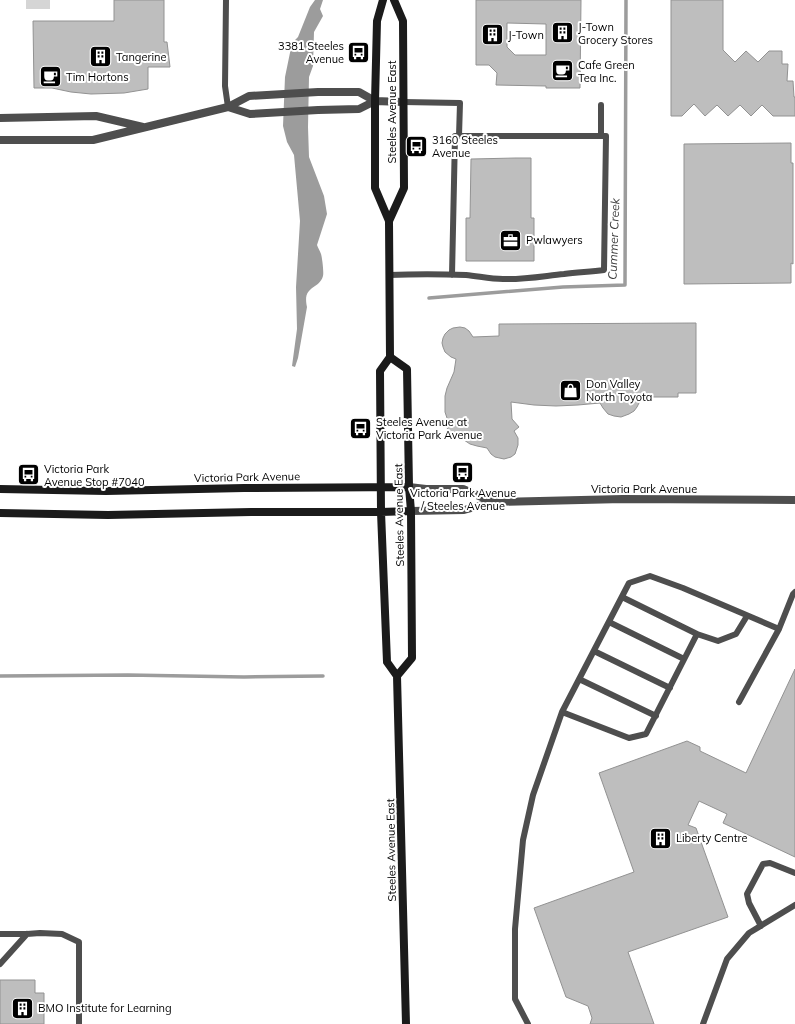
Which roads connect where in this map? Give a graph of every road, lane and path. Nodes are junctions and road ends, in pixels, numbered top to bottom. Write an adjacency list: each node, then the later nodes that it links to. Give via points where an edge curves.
1 (226, 0): 7 (lane, via 224,86)
2 (384, 0): 4 (main road, Steeles Avenue East, via 377,21)
3 (394, 0): 5 (main road, Steeles Avenue East, via 403,21)
4 (375, 101): 5 (street); 7 (street, via 359,109 250,114); 7 (street, via 359,92 274,94 249,96); 13 (main road, Steeles Avenue East, via 375,188)
5 (403, 102): 10 (lane, via 460,103); 13 (main road, Steeles Avenue East, via 404,188)
6 (601, 105): 11 (lane)
7 (228, 108): 9 (street)
8 (0, 118): 9 (street, via 96,116)
9 (146, 127): 12 (street, via 93,140)
10 (459, 136): 11 (lane); 15 (lane, via 455,136)
11 (600, 136): 15 (lane, via 606,136 604,270 503,279)
12 (0, 140)
13 (389, 221): 14 (main road, Steeles Avenue East)
14 (389, 275): 15 (lane); 16 (main road, Steeles Avenue East)
15 (452, 275)
16 (390, 357): 17 (main road, Steeles Avenue East, via 380,371); 18 (main road, Steeles Avenue East, via 407,369)
17 (380, 487): 18 (main road, Victoria Park Avenue); 19 (main road, Victoria Park Avenue, via 106,491); 24 (main road, Steeles Avenue East)
18 (409, 487): 21 (street, Victoria Park Avenue, via 462,489); 22 (main road, Steeles Avenue East)
19 (0, 489)
20 (795, 500): 21 (street, Victoria Park Avenue, via 623,499)
21 (493, 502): 22 (street, Victoria Park Avenue, via 464,510)
22 (411, 511): 24 (main road, Victoria Park Avenue); 33 (main road, Steeles Avenue East, via 412,658)
23 (0, 512): 24 (main road, Victoria Park Avenue, via 108,515)
24 (381, 512): 33 (main road, Steeles Avenue East, via 387,662)
25 (795, 592): 29 (lane)
26 (622, 597): 27 (lane, via 630,583 650,576); 28 (lane); 30 (lane)
27 (747, 616): 29 (lane); 30 (lane, via 736,634 718,641)
28 (609, 622): 31 (lane); 32 (lane)
29 (779, 629): 36 (lane)
30 (697, 634): 32 (lane)
31 (594, 651): 34 (lane); 35 (lane)
32 (684, 659): 35 (lane)
33 (397, 676): 46 (main road, Steeles Avenue East)
34 (579, 679): 37 (lane); 38 (lane)
35 (670, 688): 38 (lane)
36 (739, 702)
37 (562, 712): 38 (lane, via 629,738 646,734); 47 (lane, via 533,795 523,840 515,929 515,998)
38 (656, 716)
39 (795, 873): 41 (lane, via 770,863 763,864 746,894)
40 (795, 905): 41 (lane)
41 (761, 926): 48 (lane, via 749,933 727,959)
42 (0, 934): 43 (lane)
43 (27, 934): 44 (lane); 45 (lane, via 62,934 79,942)
44 (0, 964)
45 (79, 1024)
46 (406, 1024)
47 (528, 1024)
48 (703, 1024)

